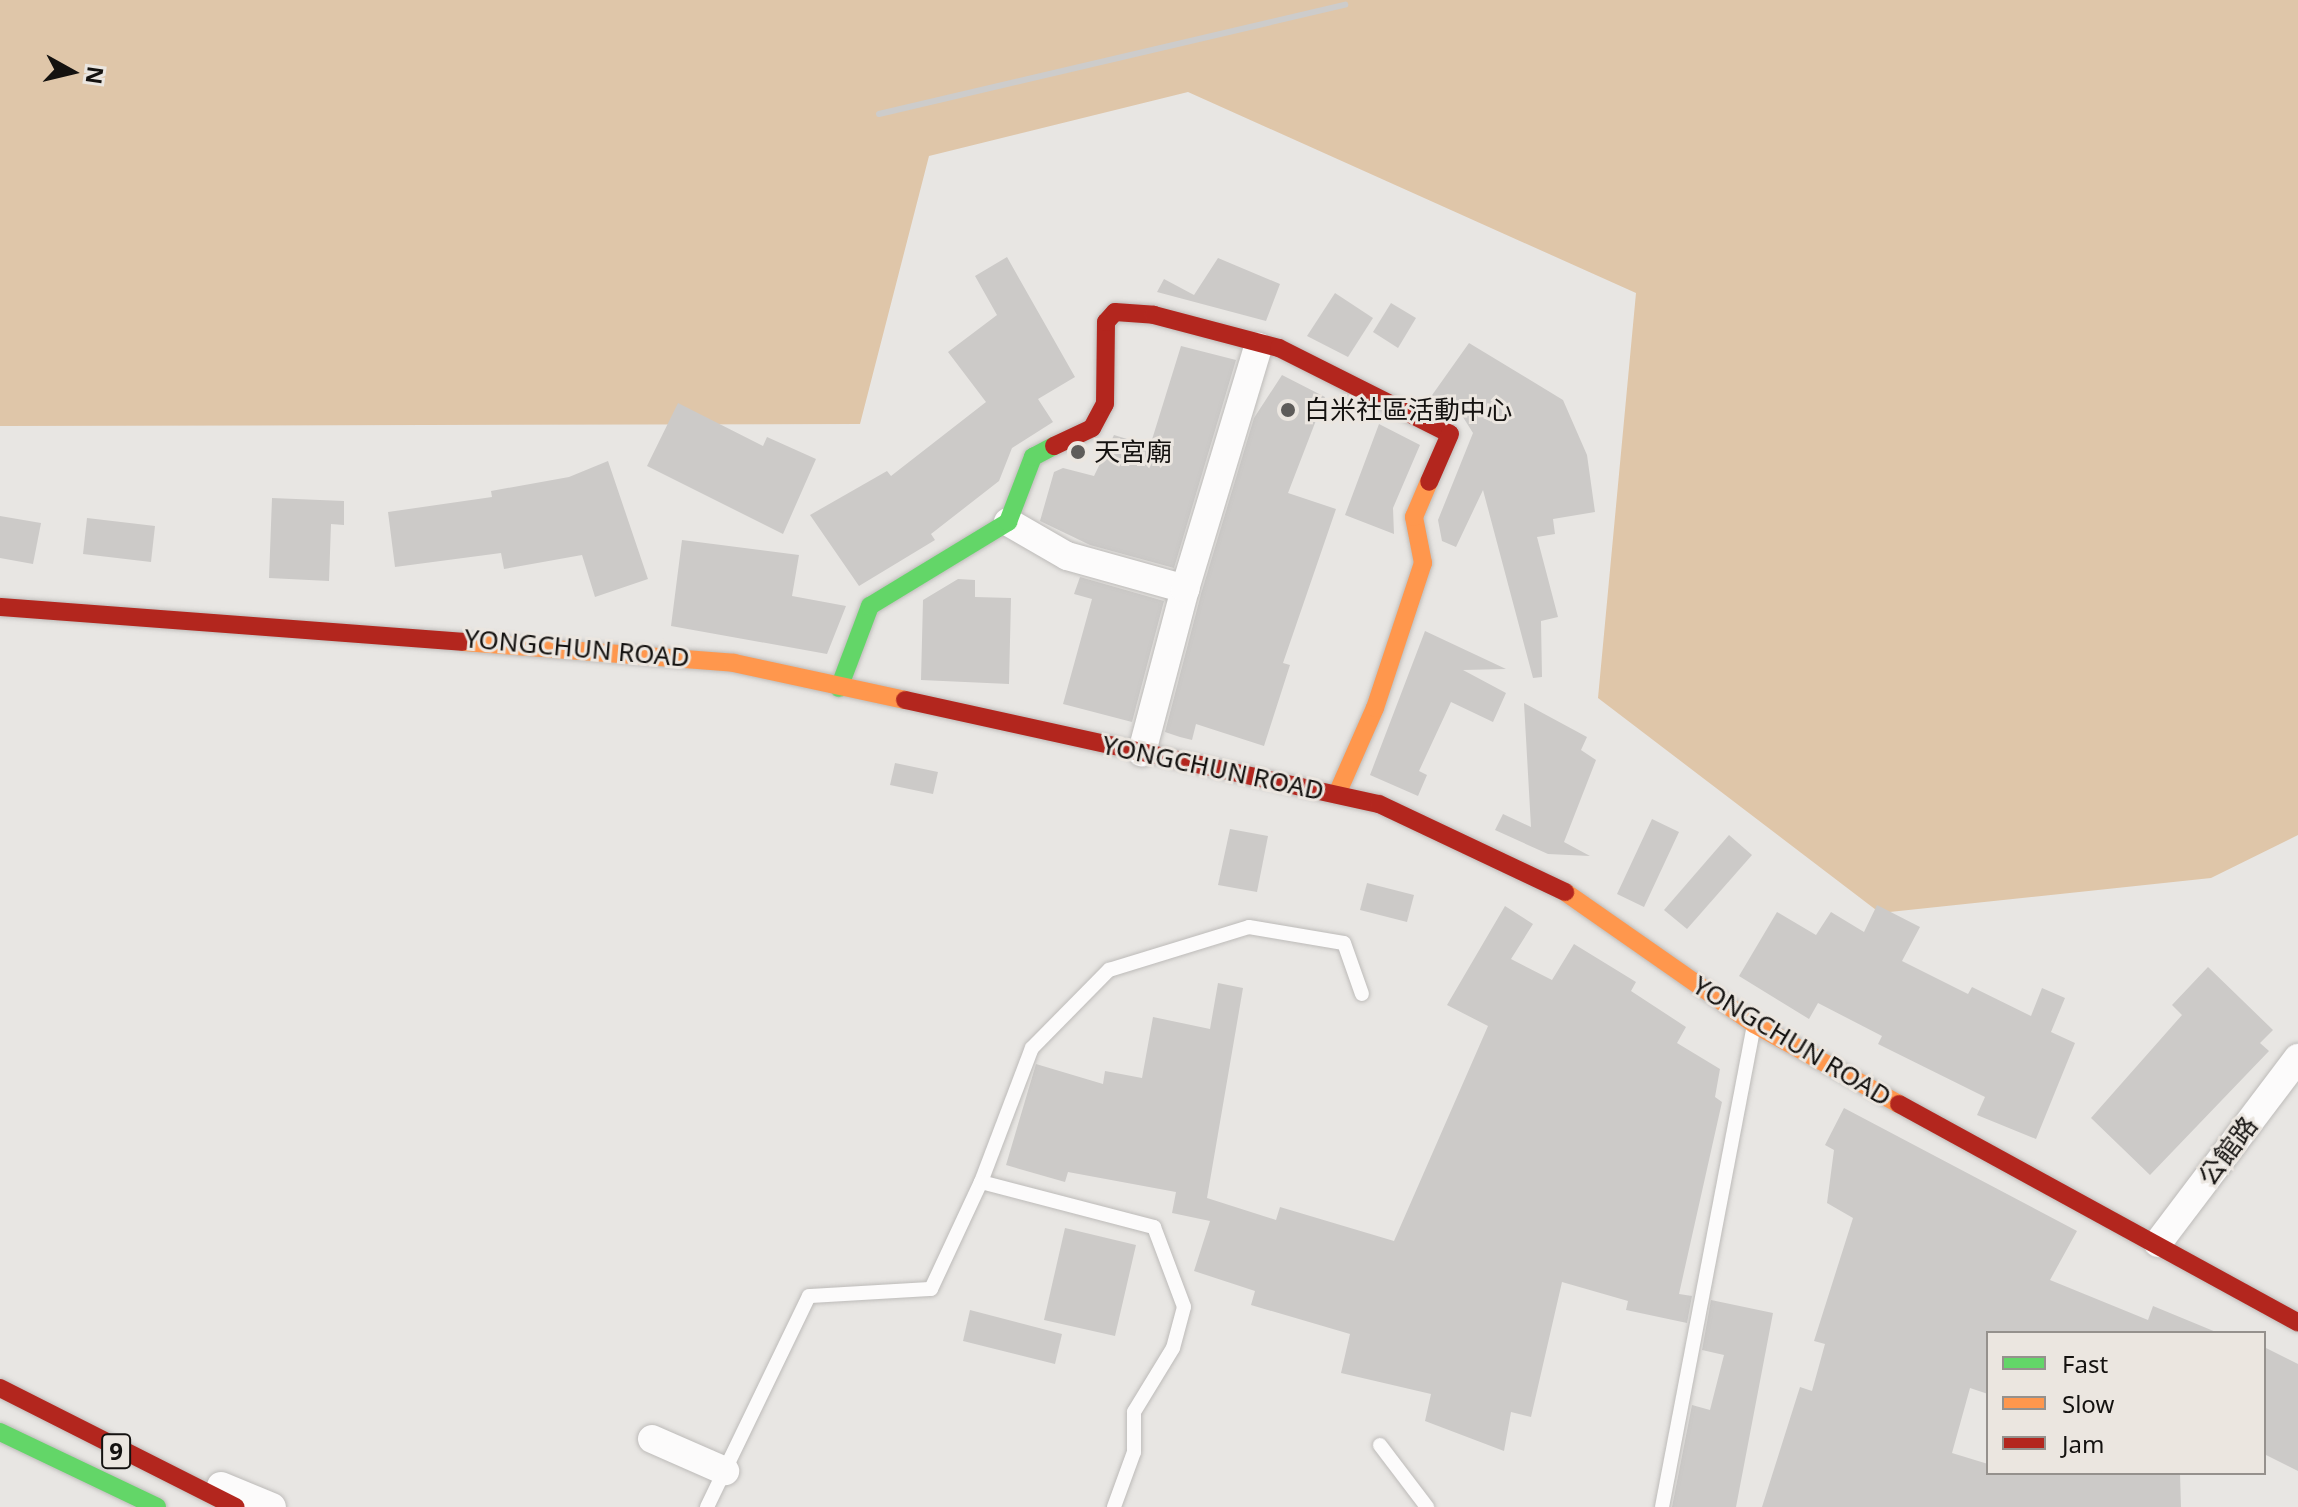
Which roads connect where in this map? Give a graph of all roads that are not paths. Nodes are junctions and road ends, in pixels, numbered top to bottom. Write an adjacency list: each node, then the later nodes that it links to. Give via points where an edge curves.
1 (1258, 347): 2 (street, via 1154,315 1115,312 1104,337 1105,404 1092,428 1033,457); 3 (street); 7 (street, via 1279,348 1450,434 1414,517 1423,563 1375,708)
2 (1008, 522): 3 (street, via 1067,556); 5 (street, via 870,606)
3 (1185, 589): 6 (street)
4 (0, 607): 5 (street, YONGCHUN ROAD, via 529,642 734,663)
5 (839, 688): 6 (street, YONGCHUN ROAD)
6 (1142, 752): 7 (street, YONGCHUN ROAD)
7 (1337, 794): 9 (street, YONGCHUN ROAD, via 1379,804 1541,876)
8 (1362, 994): 11 (lane, via 1344,943 1249,927 1109,970 1032,1048)
9 (1754, 1024): 12 (street, YONGCHUN ROAD); 26 (lane)
10 (2298, 1058): 12 (street, 公館路)
11 (981, 1182): 19 (lane, via 931,1289 809,1296); 24 (lane, via 1154,1227 1184,1307 1173,1348 1134,1412 1134,1452)
12 (2158, 1243): 13 (street, YONGCHUN ROAD)
13 (2298, 1322)
14 (0, 1376): 22 (street, via 178,1468)
15 (0, 1388): 21 (street, 9)
16 (0, 1432): 20 (street, 9)
17 (652, 1439): 19 (street)
18 (1380, 1445): 25 (lane)
19 (725, 1471): 23 (lane)
20 (157, 1507)
21 (236, 1507)
22 (272, 1507)
23 (707, 1507)
24 (1114, 1507)
25 (1427, 1507)
26 (1662, 1507)

